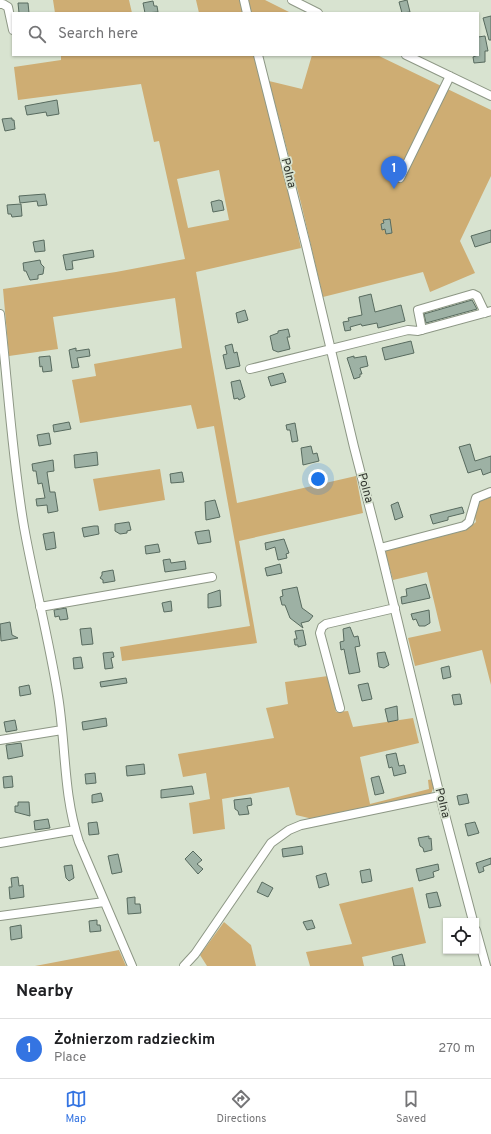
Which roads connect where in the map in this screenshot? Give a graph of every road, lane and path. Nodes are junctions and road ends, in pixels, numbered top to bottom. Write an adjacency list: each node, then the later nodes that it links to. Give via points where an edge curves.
1 (244, 0): 4 (street)
2 (292, 0): 5 (street)
3 (0, 4): 6 (street, via 8,7)
4 (247, 12)
5 (316, 12)
6 (12, 25)
7 (258, 56): 15 (street, Polna)
8 (408, 56): 9 (street)
9 (450, 76): 10 (street); 11 (street)
10 (491, 96)
11 (400, 178)
12 (488, 312): 14 (street); 14 (street, via 477,296 472,294 418,310)
13 (0, 314): 20 (street, via 16,468)
14 (422, 330): 15 (street, via 408,330)
15 (331, 350): 16 (street); 18 (street, Polna)
16 (250, 370)
17 (491, 492): 18 (street, via 476,498 469,522 464,526)
18 (380, 548): 21 (street, Polna)
19 (212, 577): 20 (street)
20 (40, 607): 23 (street, via 58,696)
21 (395, 608): 22 (street, via 322,627 320,633); 25 (street, Polna)
22 (340, 708)
23 (62, 730): 24 (street); 26 (street, via 67,792)
24 (0, 740)
25 (440, 796): 30 (street, Polna); 33 (street, via 301,825 289,830 271,843 195,954)
26 (75, 830): 27 (street); 28 (street)
27 (0, 843)
28 (104, 902): 29 (street); 32 (street)
29 (0, 916)
30 (472, 918)
31 (479, 941): 34 (street)
32 (132, 966)
33 (184, 966)
34 (486, 966)

